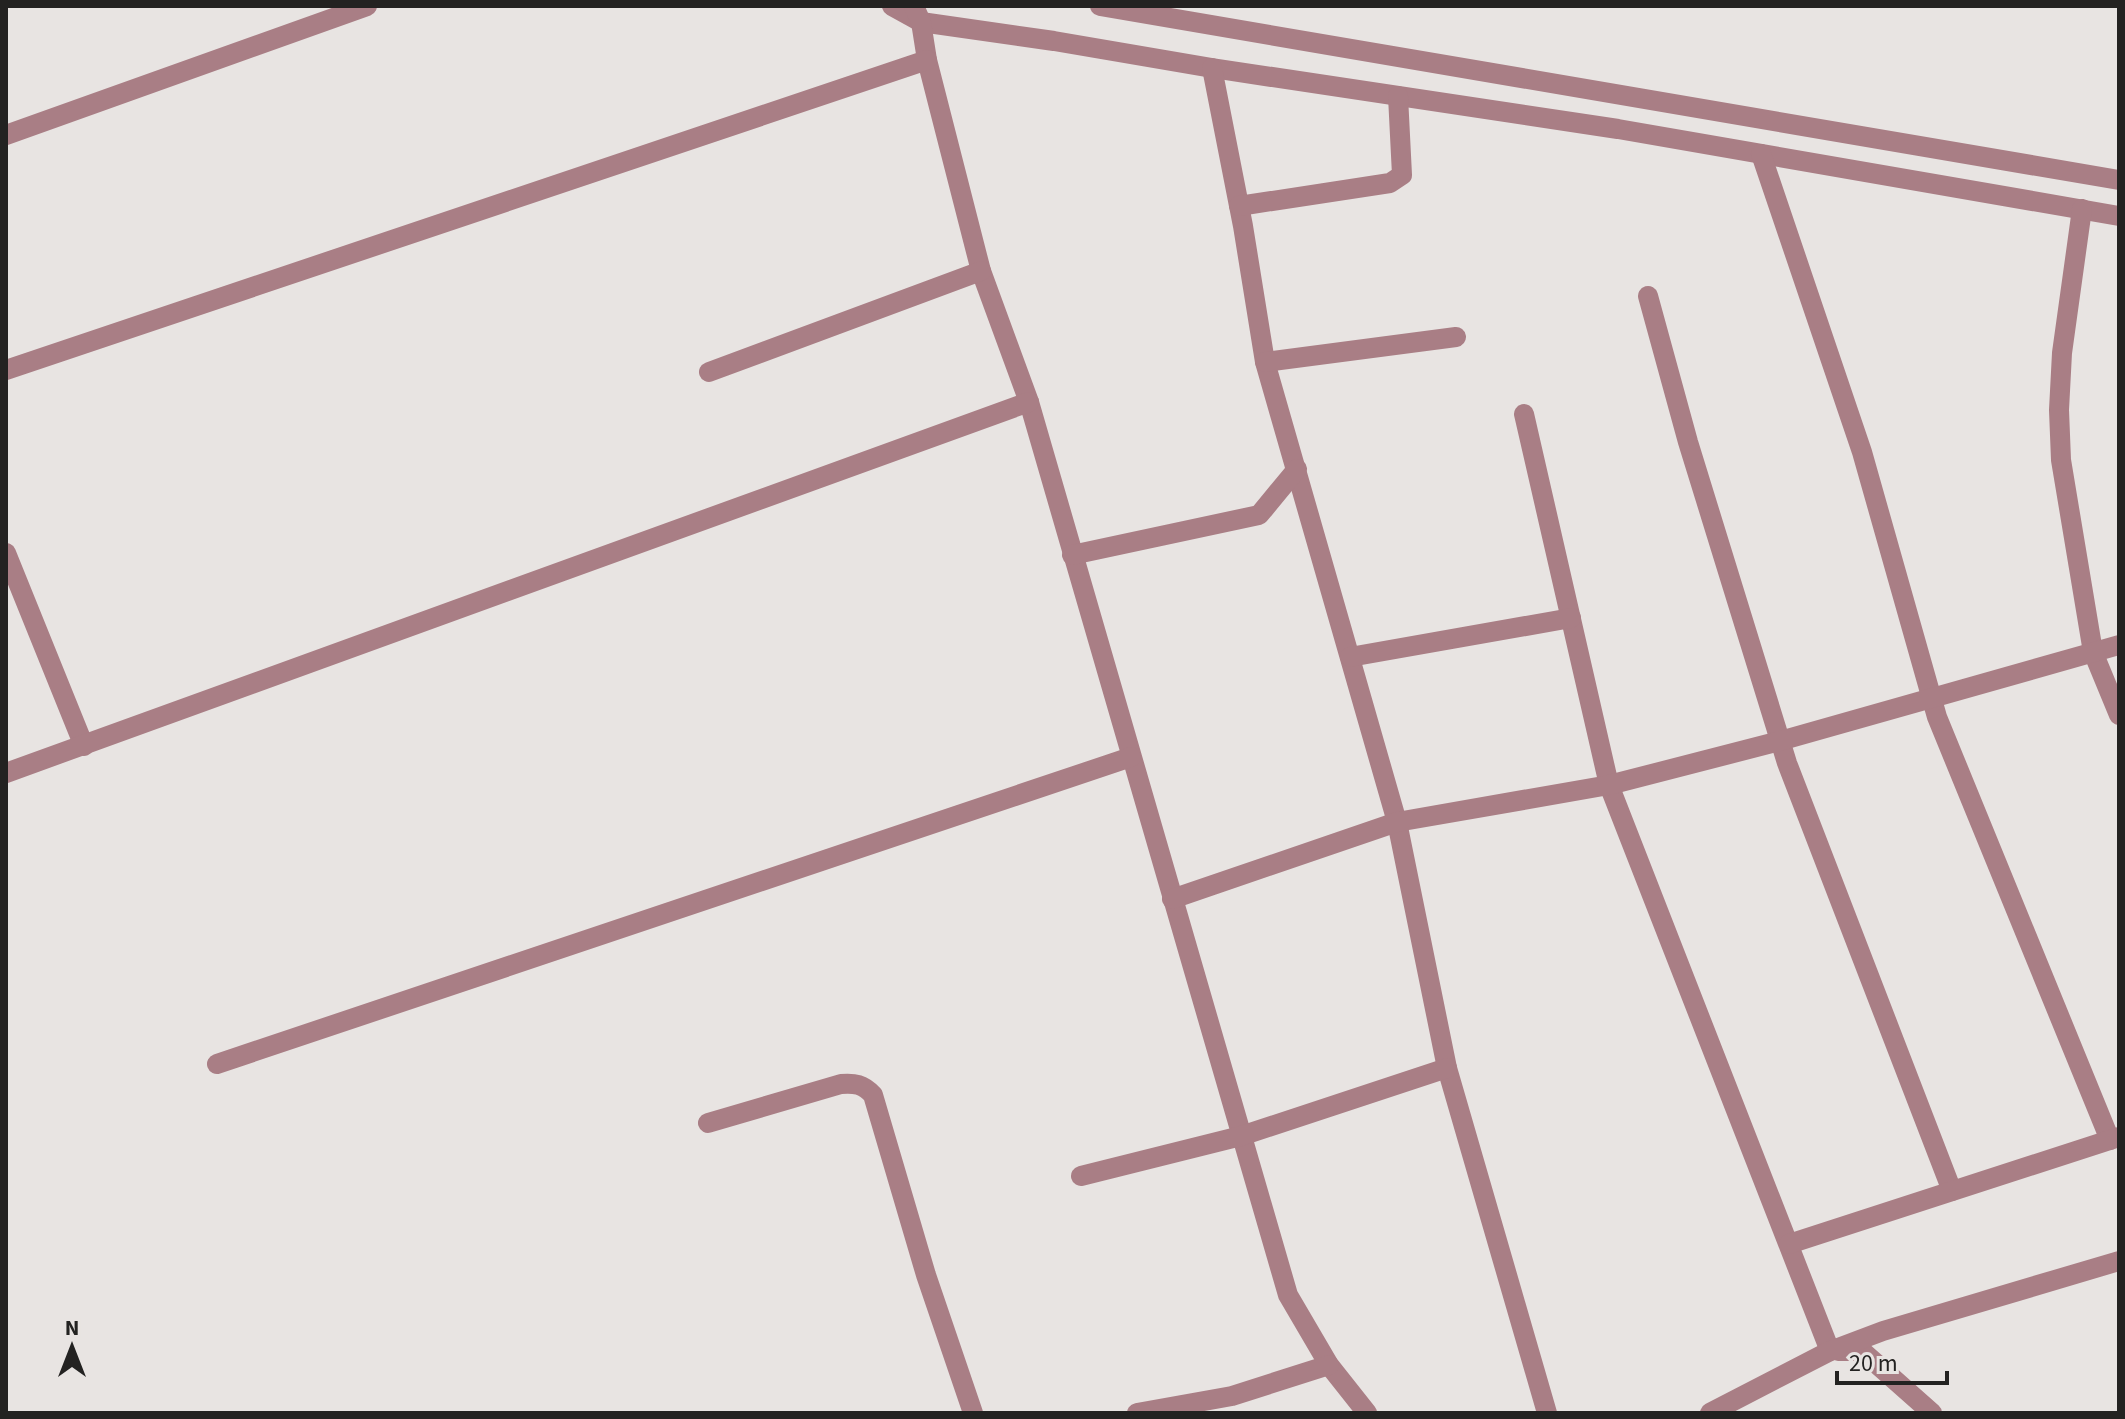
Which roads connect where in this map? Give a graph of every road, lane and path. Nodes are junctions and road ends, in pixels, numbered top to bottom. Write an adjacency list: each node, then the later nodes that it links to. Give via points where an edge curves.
1 (367, 6): 8 (street)
2 (892, 6): 4 (street)
3 (1100, 6): 10 (street)
4 (918, 14): 5 (street); 6 (street)
5 (927, 60): 14 (street); 18 (street)
6 (1212, 68): 7 (street); 11 (street)
7 (1398, 96): 9 (street); 11 (street, via 1402,175 1390,183)
8 (6, 135)
9 (1761, 154): 12 (street); 29 (street, via 1862,452)
10 (2119, 180)
11 (1239, 206): 17 (street)
12 (2082, 209): 13 (street); 27 (street, via 2059,410 2061,460)
13 (2119, 216)
14 (981, 271): 19 (street); 20 (street)
15 (1648, 296): 31 (street)
16 (1456, 337): 17 (street)
17 (1265, 362): 22 (street)
18 (6, 370)
19 (709, 372)
20 (1029, 402): 24 (street); 32 (street)
21 (1524, 414): 25 (street)
22 (1297, 469): 24 (street, via 1259,515); 28 (street)
23 (6, 553): 32 (street)
24 (1072, 555): 33 (street)
25 (1571, 618): 28 (street); 35 (street)
26 (2119, 645): 27 (street)
27 (2093, 652): 29 (street); 30 (street)
28 (1350, 657): 36 (street)
29 (1932, 698): 31 (street); 42 (street)
30 (2119, 715)
31 (1780, 741): 35 (street); 44 (street)
32 (84, 746): 34 (street)
33 (1131, 757): 37 (street); 38 (street)
34 (6, 773)
35 (1609, 785): 36 (street); 45 (street)
36 (1397, 822): 37 (street); 39 (street)
37 (1172, 899): 41 (street)
38 (217, 1064)
39 (1447, 1068): 41 (street); 52 (street)
40 (708, 1123): 49 (street, via 841,1084 856,1083 873,1095)
41 (1241, 1136): 43 (street); 48 (street, via 1288,1295)
42 (2115, 1139): 44 (street)
43 (1081, 1176)
44 (1952, 1191): 45 (street)
45 (1789, 1244): 47 (street)
46 (2119, 1261): 47 (street)
47 (1830, 1351): 53 (street); 54 (street, via 1862,1351)
48 (1329, 1365): 50 (street, via 1232,1396); 51 (street)
49 (973, 1413)
50 (1137, 1413)
51 (1367, 1413)
52 (1547, 1413)
53 (1710, 1413)
54 (1932, 1413)

